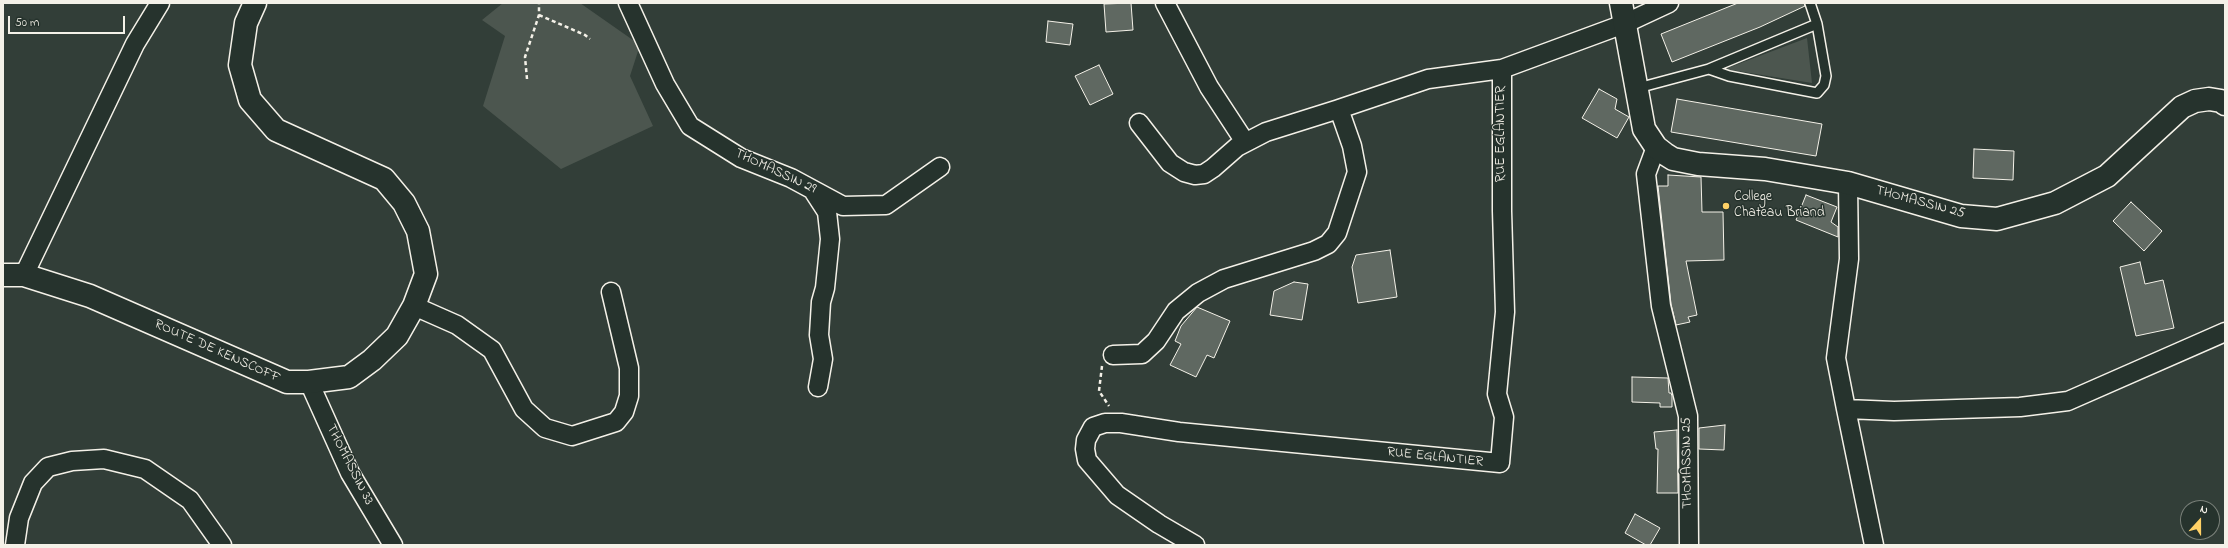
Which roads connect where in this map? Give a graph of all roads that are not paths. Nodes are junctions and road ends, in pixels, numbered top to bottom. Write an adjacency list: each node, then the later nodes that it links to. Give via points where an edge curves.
1 (160, 3): 20 (street, via 134,44)
2 (255, 3): 22 (main road, ROUTE DE KENSCOFF, via 246,23 240,65 250,100 276,130 384,179 404,203 418,231 426,274)
3 (628, 3): 19 (street, THOMASSIN 29, via 664,84 690,126 741,158)
4 (1165, 3): 15 (street, via 1209,87)
5 (1669, 3): 7 (street, RUE EGLANTIER)
6 (1810, 3): 8 (lane)
7 (1623, 13): 9 (street, RUE EGLANTIER); 11 (main road, THOMASSIN 25)
8 (1816, 24): 10 (lane); 10 (lane, via 1826,76 1824,85 1817,93 1729,76)
9 (1502, 69): 13 (street, via 1428,79); 31 (street, RUE EGLANTIER, via 1505,312 1498,394 1504,417 1500,464 1179,432 1121,423 1105,423 1093,428 1084,449 1087,460 1117,495)
10 (1709, 69): 11 (lane)
11 (1638, 88): 16 (main road, THOMASSIN 25, via 1644,129)
12 (2224, 100): 18 (main road, THOMASSIN 25, via 2195,101 2182,107 2107,176 2055,203 1998,218 1961,216)
13 (1339, 109): 15 (street, via 1266,132); 24 (street, via 1352,146 1357,172 1337,233 1328,244 1314,251 1224,279 1198,293 1176,311 1156,341 1142,354)
14 (1139, 123): 15 (street, via 1170,163 1184,172 1195,175 1204,174)
15 (1245, 142)
16 (1656, 147): 18 (main road, THOMASSIN 25, via 1673,159 1698,164 1764,168); 32 (street, THOMASSIN 25, via 1646,174 1661,306 1688,416)
17 (940, 167): 19 (street, THOMASSIN 29, via 886,205 843,206)
18 (1848, 183): 27 (street, via 1849,259 1836,358)
19 (813, 189): 26 (street, via 827,212 830,239 826,288 820,302 819,335 823,359)
20 (13, 275): 25 (main road, ROUTE DE KENSCOFF, via 90,296 287,382)
21 (611, 292): 22 (street, via 629,368 629,396 624,412 616,422 572,436 545,428 524,409 492,350 457,325)
22 (414, 306): 25 (main road, ROUTE DE KENSCOFF, via 396,336 372,360 349,377)
23 (2225, 332): 27 (street, via 2068,401 2020,407 1894,411)
24 (1112, 355)
25 (309, 382): 30 (street, THOMASSIN 33, via 350,473)
26 (818, 386)
27 (1846, 409): 33 (street)
28 (15, 545): 29 (street, via 18,518 33,483 48,467 72,461 104,459 145,469 190,500)
29 (222, 545)
30 (393, 545)
31 (1195, 545)
32 (1688, 545)
33 (1874, 545)

